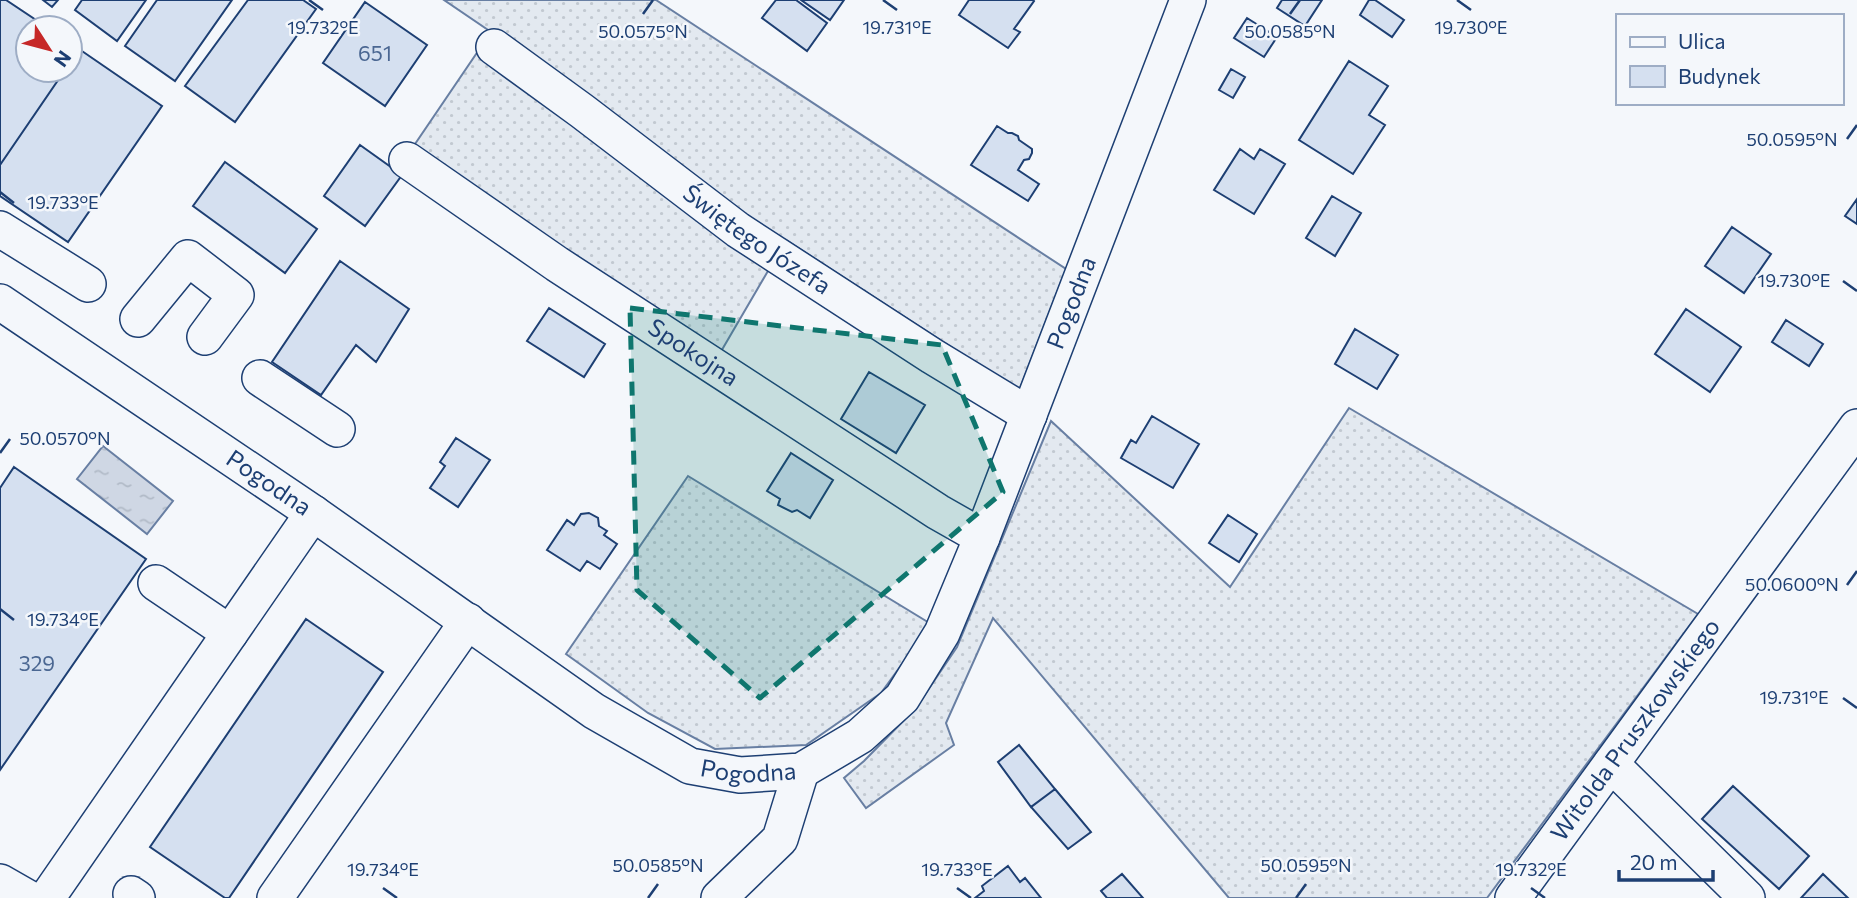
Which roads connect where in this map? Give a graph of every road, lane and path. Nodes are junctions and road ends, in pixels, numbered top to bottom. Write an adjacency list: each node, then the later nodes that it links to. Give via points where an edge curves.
1 (1188, 0): 10 (street, Pogodna)
2 (494, 47): 10 (street, Świętego Józefa, via 738,230)
3 (407, 160): 14 (street, Spokojna, via 557,264)
4 (0, 229): 5 (street)
5 (88, 284)
6 (0, 302): 13 (street, Pogodna)
7 (138, 319): 8 (street, via 188,258 236,295)
8 (205, 337)
9 (260, 379): 12 (street)
10 (1029, 415): 14 (street, Pogodna)
11 (1857, 426): 18 (street, Witolda Pruszkowskiego)
12 (337, 429)
13 (313, 513): 16 (street, Pogodna); 17 (street)
14 (982, 537): 19 (street, Pogodna, via 942,633 902,698 860,736)
15 (156, 583): 17 (street)
16 (468, 621): 19 (street, Pogodna, via 594,711 690,766 740,775); 23 (street)
17 (230, 633): 22 (street)
18 (1611, 764): 25 (street, Witolda Pruszkowskiego); 26 (street)
19 (801, 771): 24 (street, via 780,839)
20 (0, 882): 21 (street)
21 (28, 898)
22 (47, 898)
23 (275, 898)
24 (719, 898)
25 (1513, 898)
26 (1747, 898)

